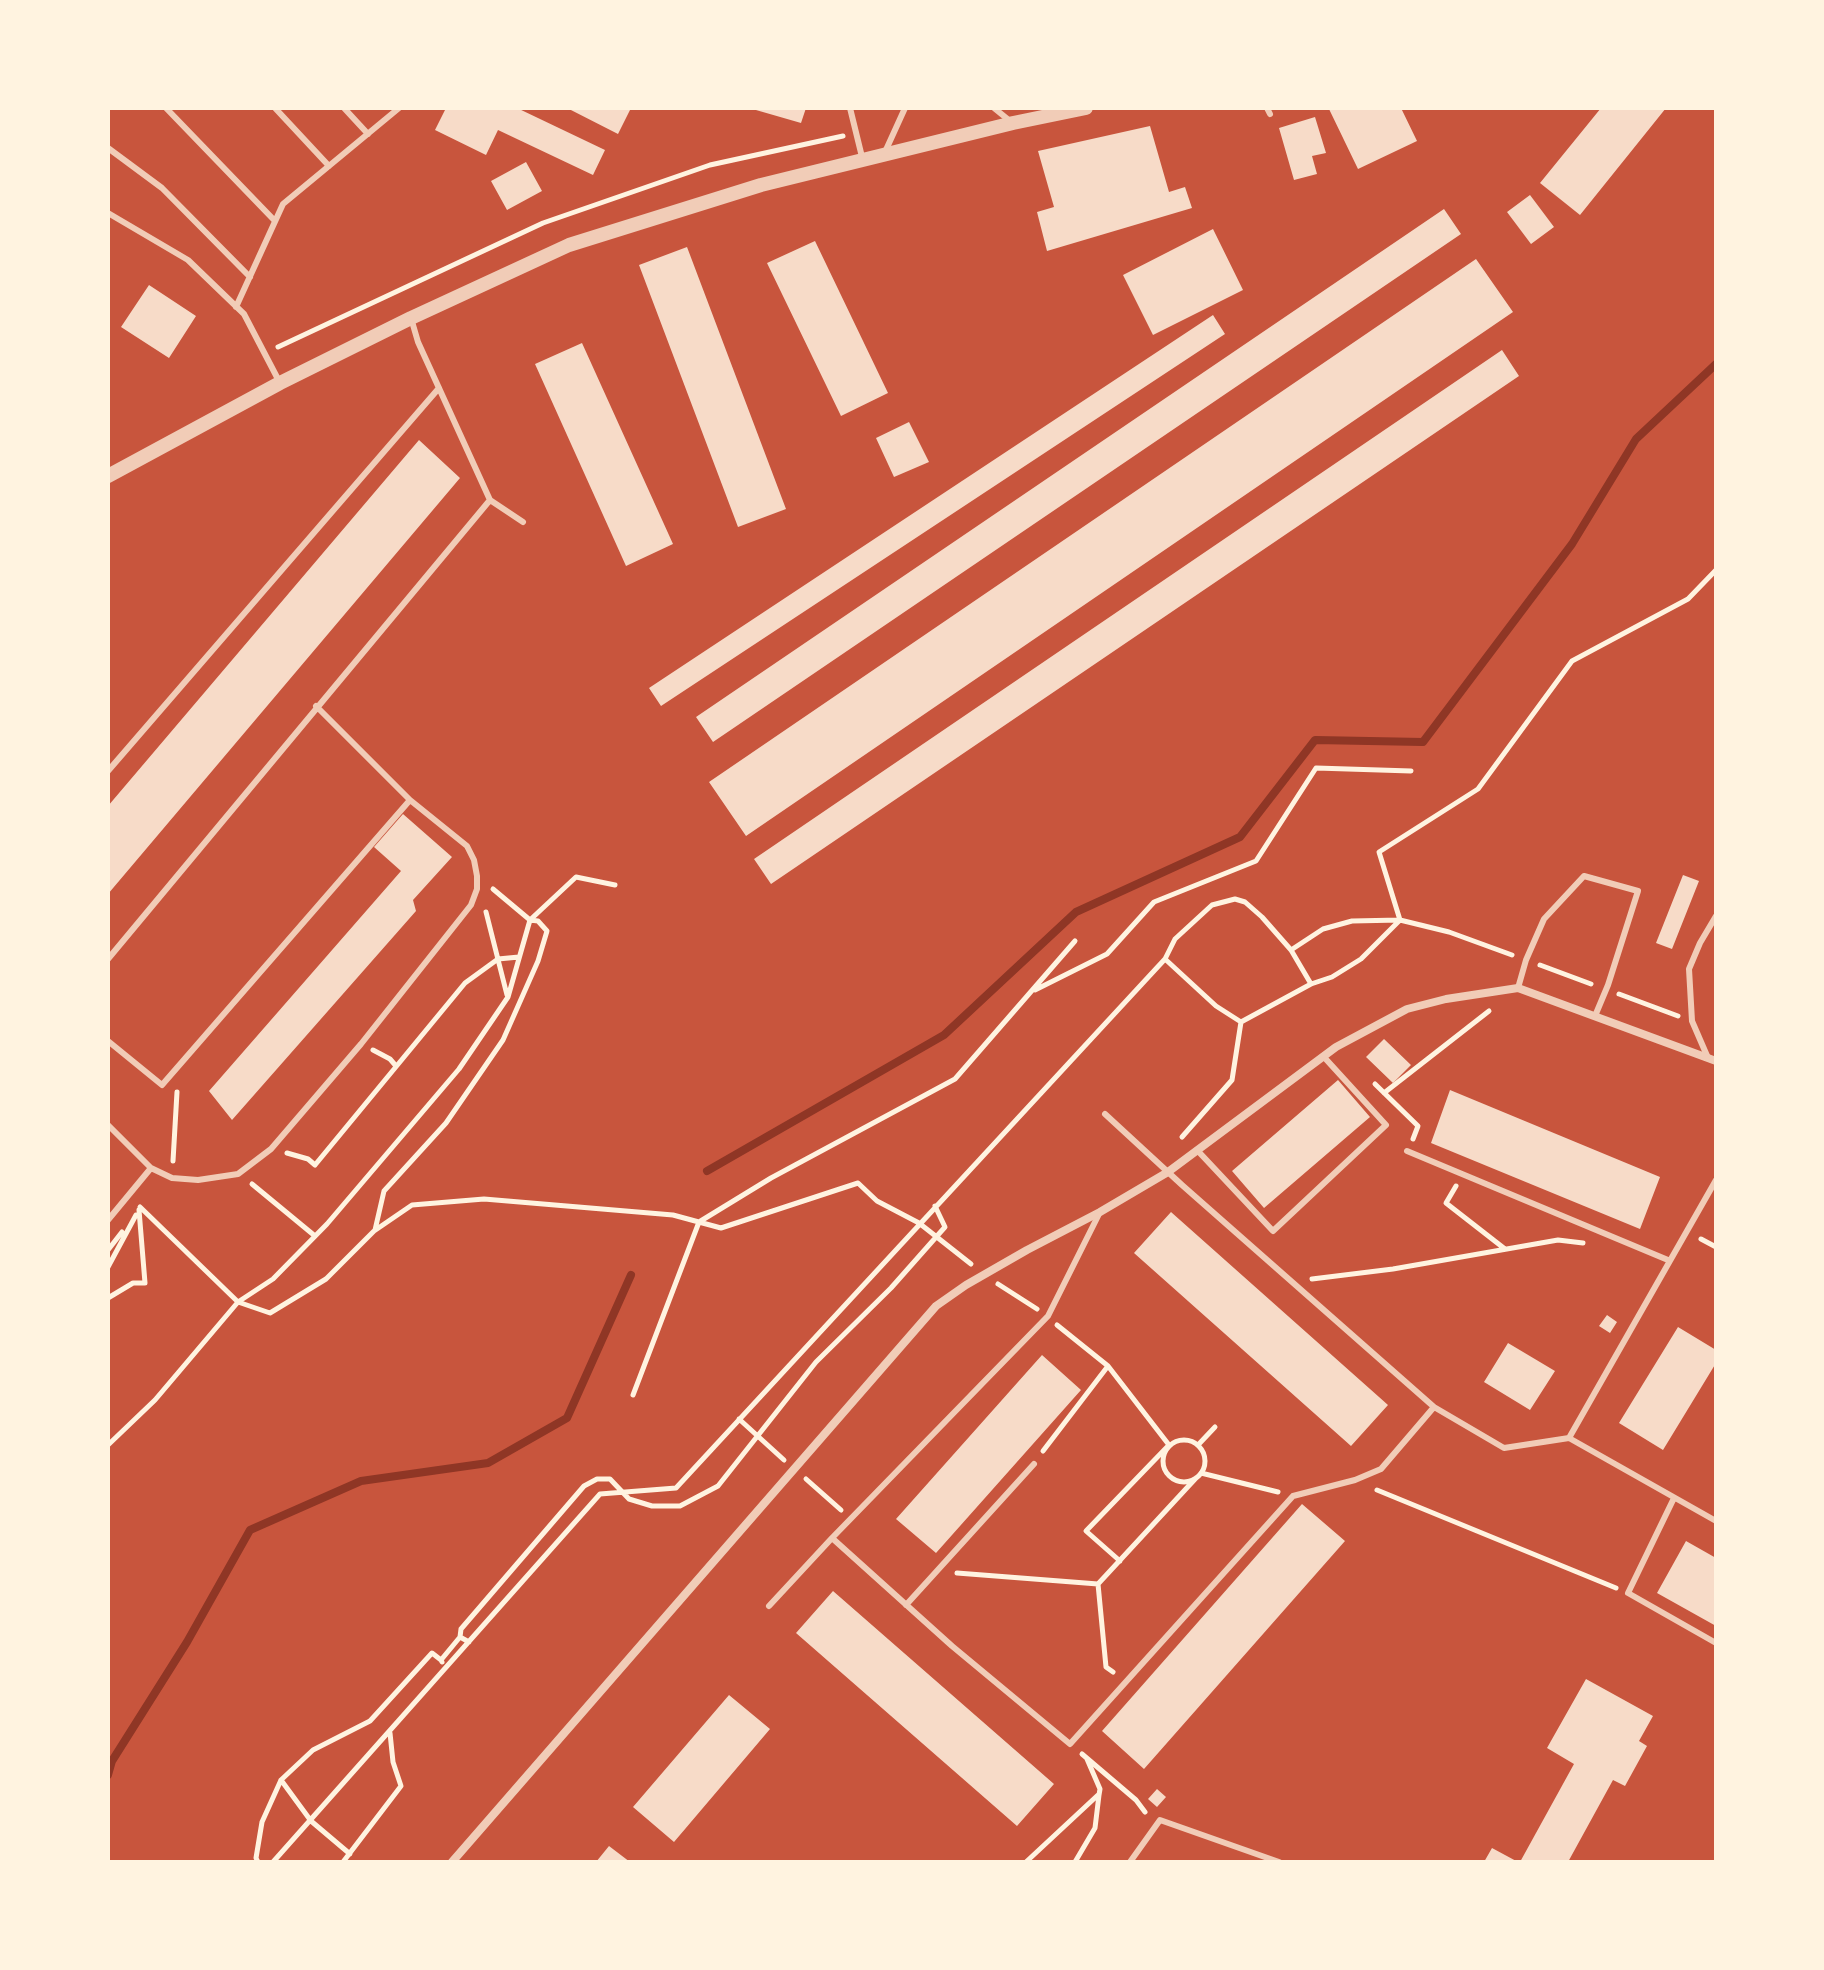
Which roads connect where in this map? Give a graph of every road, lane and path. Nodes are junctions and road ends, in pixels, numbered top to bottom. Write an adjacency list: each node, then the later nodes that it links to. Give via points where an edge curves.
1 (166, 108): 16 (lane)
2 (275, 108): 14 (lane)
3 (344, 108): 10 (lane)
4 (399, 108): 10 (lane)
5 (850, 108): 13 (lane)
6 (905, 108): 12 (lane)
7 (994, 108): 9 (lane)
8 (1086, 108): 9 (street)
9 (1013, 123): 12 (street)
10 (368, 134): 14 (lane)
11 (108, 148): 17 (lane, via 162,188)
12 (884, 156): 13 (street)
13 (863, 161): 19 (street, via 761,185 569,245)
14 (329, 166): 16 (lane, via 283,204)
15 (108, 213): 18 (lane, via 188,260)
16 (275, 221): 17 (lane)
17 (250, 277): 18 (lane)
18 (236, 307): 20 (lane)
19 (411, 318): 20 (street); 21 (lane)
20 (280, 383): 22 (street)
21 (439, 388): 23 (lane); 27 (lane)
22 (108, 476)
23 (490, 500): 24 (lane); 26 (lane)
24 (523, 522)
25 (1716, 570): 34 (path, via 1688,599 1572,661 1478,789 1379,852)
26 (316, 706): 29 (lane); 39 (lane)
27 (108, 771)
28 (1411, 771): 46 (path, via 1316,768 1256,861 1154,902 1107,954)
29 (410, 800): 30 (lane, via 467,846); 55 (lane)
30 (477, 876): 33 (path); 40 (path); 52 (lane, via 471,905)
31 (615, 885): 33 (path, via 576,877)
32 (1716, 916): 35 (lane)
33 (530, 920): 38 (path); 75 (path, via 547,931 503,1040 446,1123 384,1191)
34 (1400, 920): 37 (path, via 1352,921 1323,929); 42 (path); 43 (path, via 1361,959)
35 (1714, 928): 49 (lane, via 1700,943 1689,969)
36 (1075, 941): 46 (path)
37 (1291, 950): 41 (path, via 1262,917 1235,899 1212,905 1175,939); 43 (path)
38 (519, 957): 40 (path); 47 (path)
39 (108, 959)
40 (498, 959): 47 (path); 56 (path, via 465,983)
41 (1165, 959): 50 (path); 69 (path)
42 (1526, 960): 44 (lane); 45 (path); 45 (lane, via 1544,919 1584,876 1638,891)
43 (1311, 984): 50 (path)
44 (1518, 988): 48 (street); 53 (street, via 1407,1009); 57 (path)
45 (1606, 989): 48 (lane); 49 (path)
46 (1030, 992): 73 (path, via 955,1079)
47 (508, 997): 77 (path, via 459,1069)
48 (1595, 1016): 54 (street)
49 (1692, 1021): 54 (lane)
50 (1241, 1022): 64 (path, via 1232,1080 1165,1157)
51 (108, 1041): 55 (lane, via 162,1085)
52 (361, 1044): 56 (path); 65 (lane, via 271,1149)
53 (1323, 1056): 60 (street); 60 (lane, via 1386,1125 1273,1231)
54 (1712, 1059)
55 (178, 1066): 66 (path)
56 (396, 1066): 62 (path, via 315,1165)
57 (1384, 1093)
58 (1105, 1114): 64 (lane)
59 (108, 1125): 63 (lane)
60 (1197, 1150): 64 (street)
61 (1407, 1151): 76 (lane)
62 (308, 1159)
63 (151, 1168): 66 (lane); 70 (path); 72 (lane)
64 (1168, 1172): 71 (street); 81 (lane)
65 (238, 1174): 66 (lane); 77 (path)
66 (172, 1178)
67 (1716, 1180): 79 (lane)
68 (1446, 1203): 78 (path)
69 (935, 1206): 74 (path); 96 (path, via 945,1227 816,1362 718,1486 680,1506 652,1506)
70 (139, 1209): 80 (path); 82 (path, via 145,1283 133,1283); 83 (path)
71 (1100, 1212): 84 (lane); 122 (street, via 936,1306)
72 (108, 1220)
73 (699, 1222): 74 (path, via 721,1228 858,1183 877,1201); 75 (path, via 673,1215 484,1199 412,1205); 86 (path)
74 (919, 1223): 96 (path, via 676,1488)
75 (374, 1231): 83 (path, via 326,1279 270,1313)
76 (1609, 1235): 78 (path, via 1594,1243 1558,1240); 79 (lane)
77 (316, 1236): 83 (path, via 273,1279)
78 (1506, 1250): 81 (path)
79 (1668, 1260): 89 (lane)
80 (108, 1267)
81 (1291, 1281): 87 (lane)
82 (108, 1298)
83 (238, 1302): 90 (path, via 155,1400)
84 (1048, 1316): 85 (path); 100 (lane)
85 (1108, 1366): 91 (path); 93 (path)
86 (633, 1395)
87 (1434, 1407): 89 (lane, via 1504,1448); 95 (lane, via 1381,1469)
88 (1215, 1427): 92 (path)
89 (1569, 1438): 98 (lane)
90 (108, 1445)
91 (1169, 1445): 92 (path, via 1180,1440); 94 (path, via 1162,1465 1170,1477 1183,1482); 101 (path, via 1086,1531)
92 (1198, 1445): 94 (path, via 1205,1462)
93 (1034, 1464): 102 (lane)
94 (1199, 1476): 97 (path); 101 (path)
95 (1355, 1480): 97 (lane); 104 (path)
96 (622, 1492): 107 (path, via 610,1479 584,1486 461,1629); 108 (path, via 600,1494)
97 (1293, 1496): 112 (lane)
98 (1674, 1498): 99 (lane); 104 (lane)
99 (1716, 1521)
100 (832, 1538): 105 (lane); 106 (lane)
101 (1120, 1561): 103 (path)
102 (943, 1565): 103 (path, via 954,1573); 105 (lane)
103 (1098, 1584): 112 (path, via 1106,1667)
104 (1628, 1593): 109 (lane)
105 (906, 1605): 112 (lane, via 1070,1744)
106 (769, 1606)
107 (460, 1637): 108 (path); 110 (path)
108 (469, 1642): 111 (path)
109 (1716, 1643)
110 (441, 1660): 111 (path); 114 (path, via 432,1653 370,1721 313,1750)
111 (448, 1666): 113 (path)
112 (1127, 1680)
113 (390, 1732): 116 (path); 118 (path, via 401,1786)
114 (281, 1780): 116 (path); 119 (path, via 262,1822)
115 (1099, 1795): 117 (path, via 1086,1758 1136,1800); 123 (path); 124 (path, via 1095,1828)
116 (311, 1821): 118 (path); 120 (path)
117 (1156, 1825): 125 (lane); 126 (lane, via 1160,1820)
118 (350, 1854): 121 (path)
119 (258, 1862)
120 (273, 1862)
121 (343, 1862)
122 (452, 1862)
123 (1026, 1862)
124 (1075, 1862)
125 (1130, 1862)
126 (1279, 1862)

